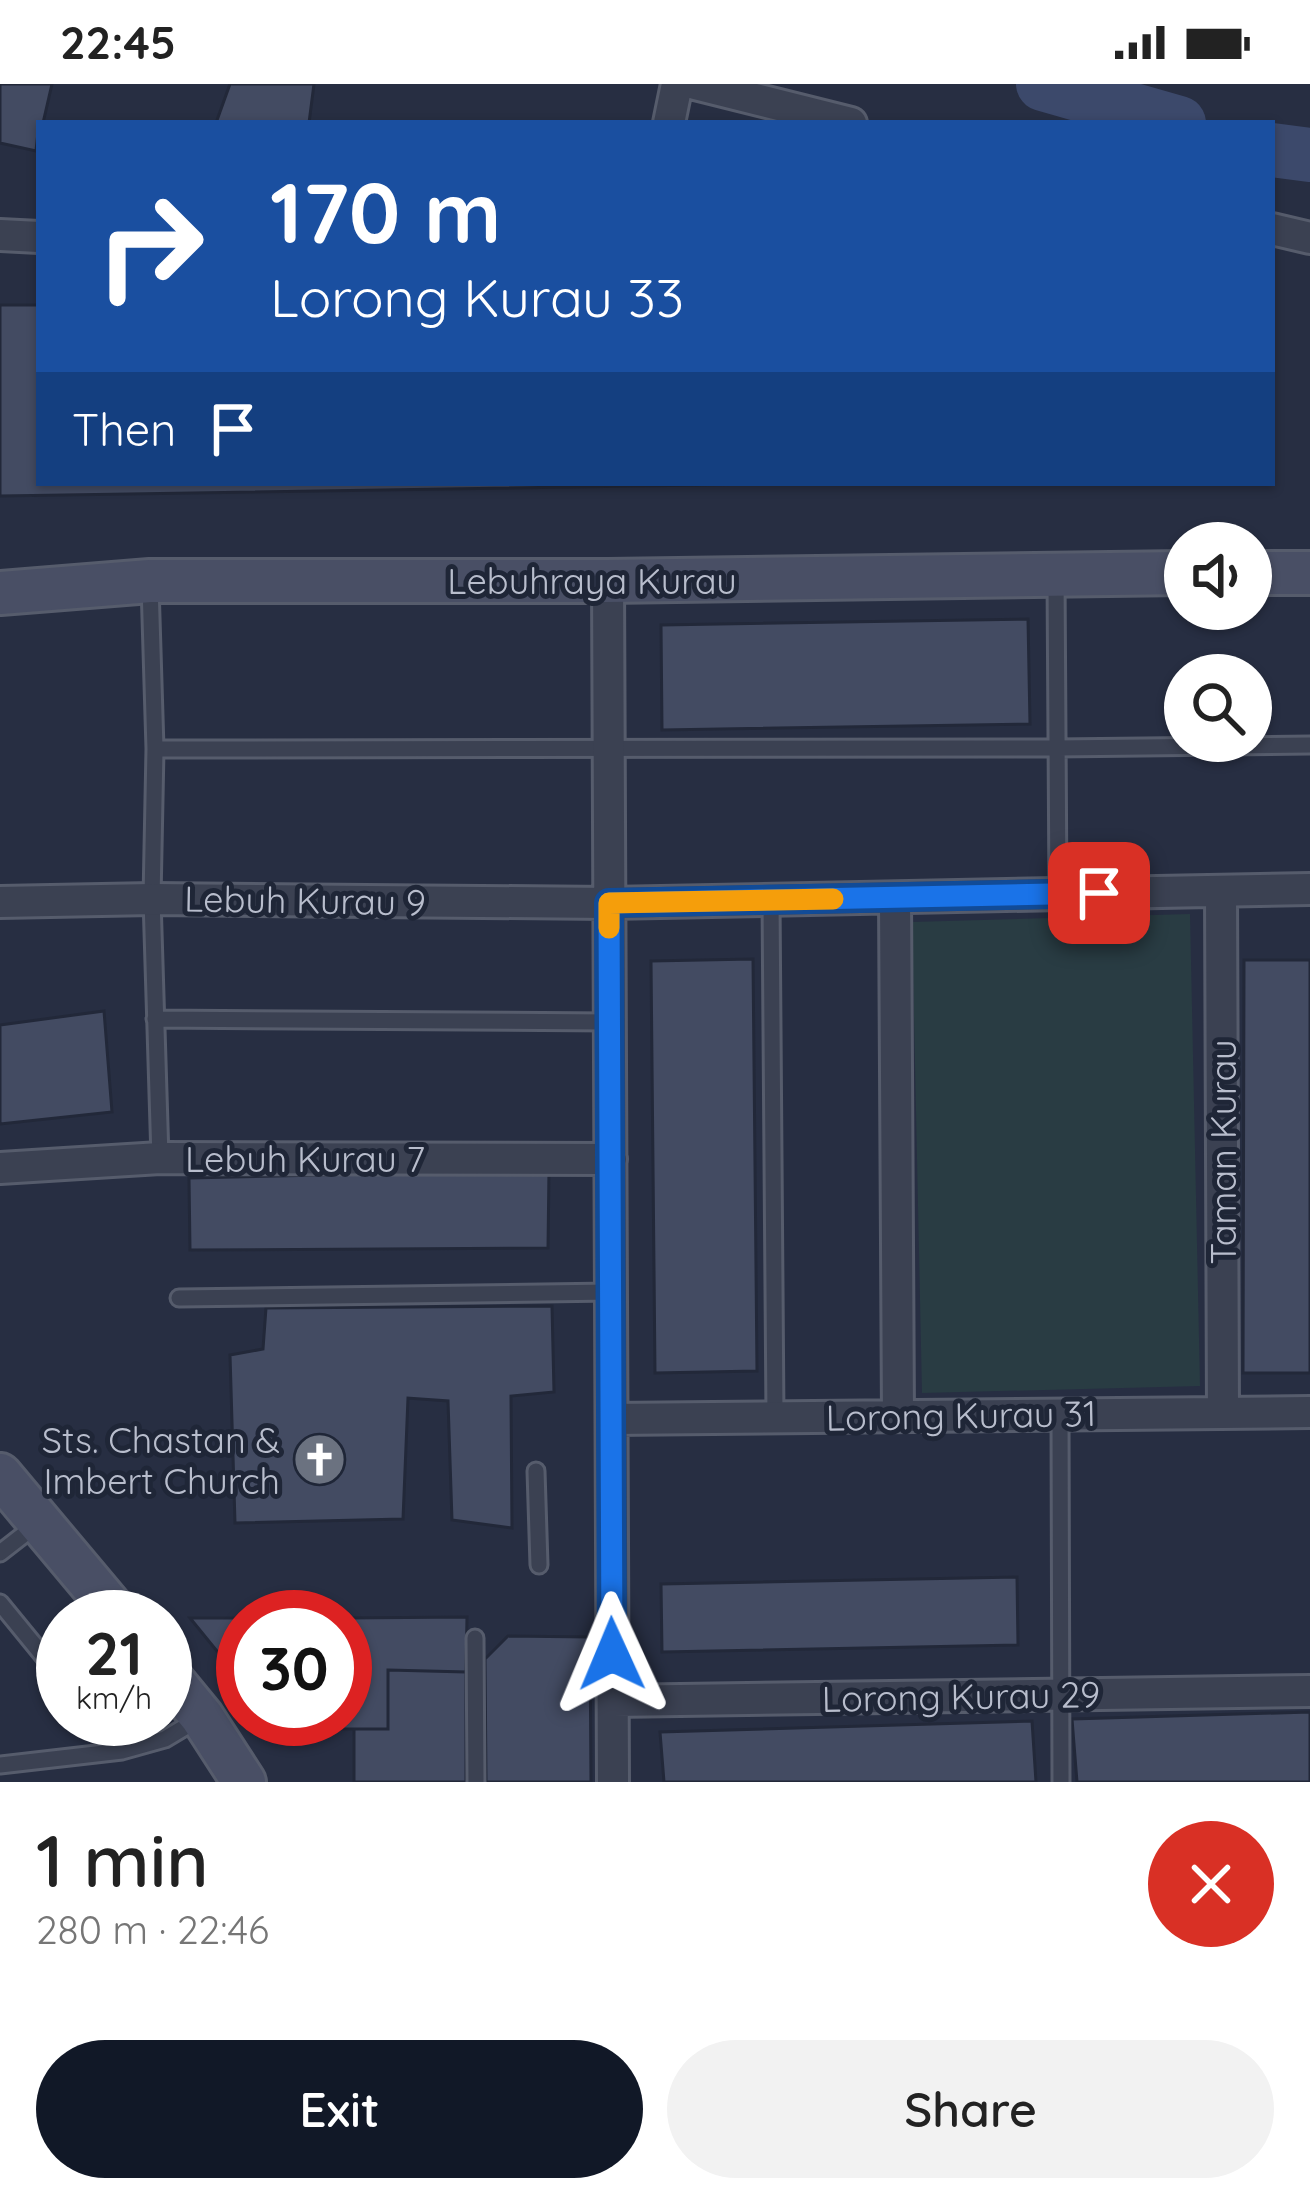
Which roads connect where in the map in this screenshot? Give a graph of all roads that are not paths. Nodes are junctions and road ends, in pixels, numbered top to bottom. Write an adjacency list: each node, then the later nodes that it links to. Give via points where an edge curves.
1 (677, 84): 4 (street)
2 (695, 84): 3 (street)
3 (771, 113): 5 (street)
4 (670, 120)
5 (827, 120)
6 (1275, 230): 9 (street)
7 (0, 235): 8 (street)
8 (36, 237)
9 (1310, 238)
10 (1056, 573): 11 (street, Lebuhraya Kurau); 15 (street, Lebuhraya Kurau); 18 (lane)
11 (1164, 573)
12 (1272, 573): 13 (street)
13 (1310, 573)
14 (150, 581): 15 (street, Lebuhraya Kurau); 16 (street, Lebuhraya Kurau); 19 (lane)
15 (608, 581): 20 (street)
16 (0, 593)
17 (1310, 745): 18 (lane)
18 (1058, 748): 20 (lane); 23 (lane)
19 (154, 749): 20 (lane); 25 (lane)
20 (609, 749): 28 (street)
21 (1310, 889): 22 (street, Lebuh Kurau 9)
22 (1221, 891): 23 (street, Lebuh Kurau 9); 37 (street, Taman Kurau)
23 (1058, 894): 24 (street, Lebuh Kurau 9)
24 (895, 898): 26 (street, Lebuh Kurau 9); 39 (street)
25 (152, 899): 27 (street, Lebuh Kurau 9); 28 (street, Lebuh Kurau 9); 29 (lane)
26 (771, 900): 28 (street, Lebuh Kurau 9); 40 (lane)
27 (0, 902)
28 (609, 903): 30 (street)
29 (155, 1019): 30 (lane); 31 (lane)
30 (610, 1022): 32 (street)
31 (160, 1158): 32 (street, Lebuh Kurau 7); 33 (street, Lebuh Kurau 7)
32 (611, 1159): 34 (street)
33 (0, 1168)
34 (611, 1292): 35 (lane); 41 (street)
35 (179, 1298)
36 (1310, 1412): 37 (street, Lorong Kurau 31)
37 (1223, 1413): 38 (street, Lorong Kurau 31)
38 (1060, 1414): 39 (street, Lorong Kurau 31); 52 (lane)
39 (898, 1416): 40 (street, Lorong Kurau 31)
40 (775, 1417): 41 (street, Lorong Kurau 31)
41 (612, 1419): 53 (street)
42 (536, 1472): 46 (lane)
43 (0, 1475): 44 (street)
44 (40, 1522): 45 (lane); 47 (street)
45 (0, 1552)
46 (539, 1565)
47 (97, 1590)
48 (0, 1603): 50 (lane)
49 (476, 1638): 60 (lane)
50 (36, 1646)
51 (1310, 1691): 52 (street, Lorong Kurau 29)
52 (1061, 1695): 53 (street, Lorong Kurau 29); 62 (lane)
53 (613, 1701): 61 (street)
54 (192, 1705): 55 (street)
55 (202, 1717): 57 (lane); 59 (street)
56 (118, 1746): 57 (lane)
57 (122, 1751): 58 (lane)
58 (0, 1765)
59 (244, 1782)
60 (476, 1782)
61 (613, 1782)
62 (1061, 1782)

